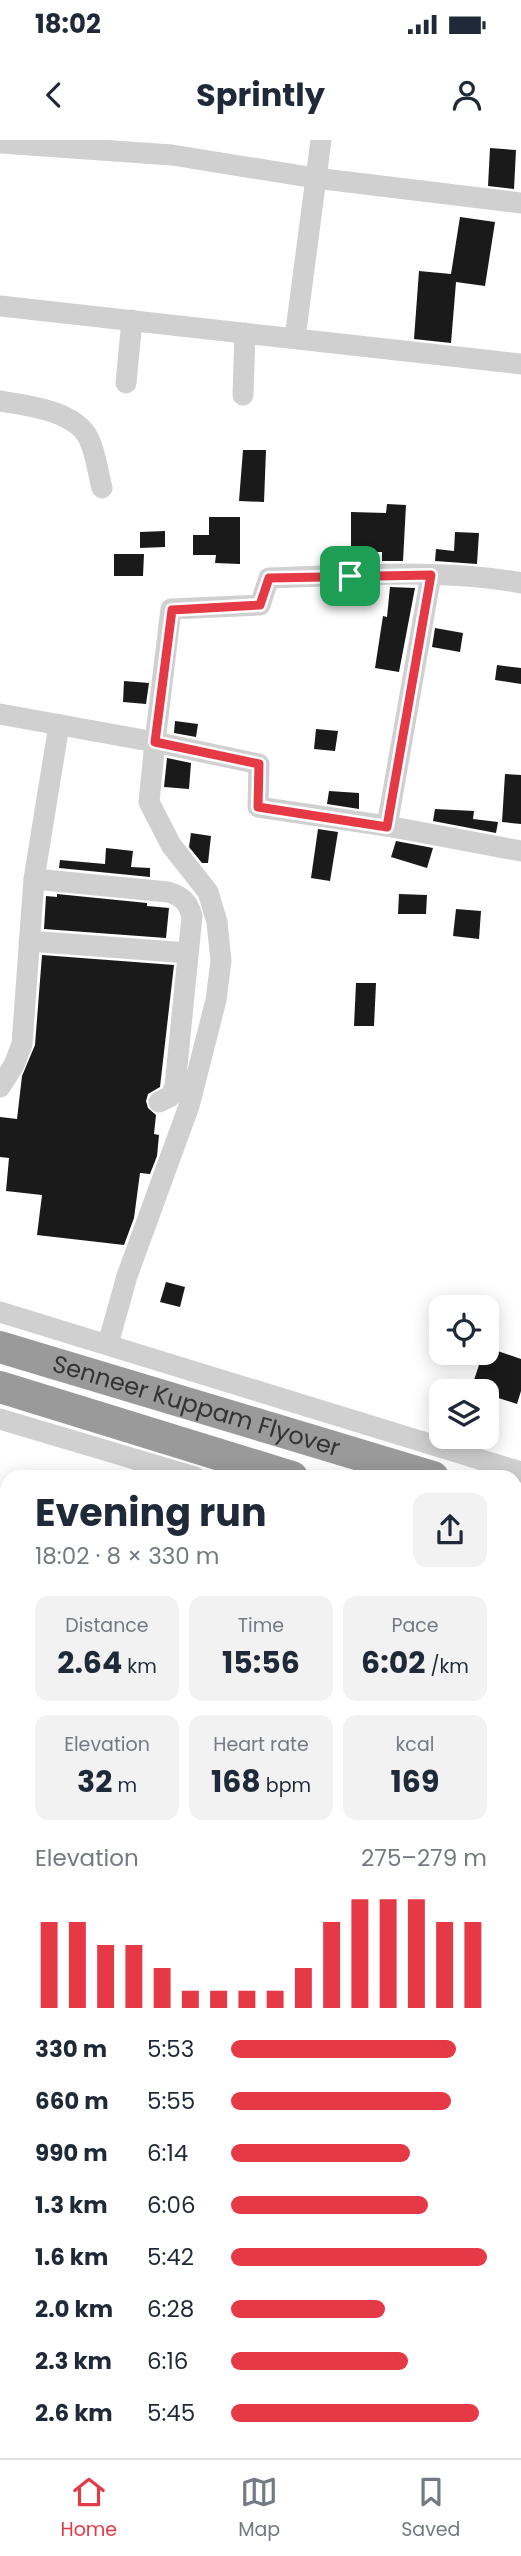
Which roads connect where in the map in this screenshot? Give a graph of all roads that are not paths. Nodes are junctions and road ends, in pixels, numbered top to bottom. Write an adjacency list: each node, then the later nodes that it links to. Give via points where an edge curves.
1 (321, 140): 4 (street)
2 (0, 143): 3 (street)
3 (173, 148): 4 (street)
4 (315, 178): 5 (street); 9 (street)
5 (521, 203)
6 (0, 306): 7 (street)
7 (132, 320): 8 (street); 11 (street)
8 (244, 333): 9 (street); 12 (street)
9 (295, 338): 10 (street)
10 (521, 364)
11 (126, 383)
12 (243, 395)
13 (0, 401): 14 (street, via 29,404 76,424 89,438)
14 (102, 488)
15 (431, 575): 16 (street); 19 (street, via 269,578 260,605 172,610); 20 (street)
16 (521, 583)
17 (0, 714): 18 (street)
18 (59, 725): 19 (street); 22 (street)
19 (155, 742): 20 (street, via 259,764 258,807); 28 (street, via 149,802 172,845 208,892 221,961 216,1000 189,1106 127,1276)
20 (387, 827): 21 (street)
21 (521, 851)
22 (34, 879): 23 (street); 24 (street, via 180,896 192,916)
23 (29, 942): 24 (street); 25 (street, via 22,1044)
24 (188, 953): 26 (street, via 176,1086 171,1096)
25 (0, 1087)
26 (159, 1102)
27 (0, 1312): 28 (street)
28 (108, 1345): 35 (street)
29 (0, 1347): 34 (highway, Senneer Kuppam Flyover)
30 (0, 1387): 33 (highway, Senneer Kuppam Flyover)
31 (0, 1419): 32 (street)
32 (154, 1470)
33 (269, 1470)
34 (410, 1470)
35 (514, 1470)

